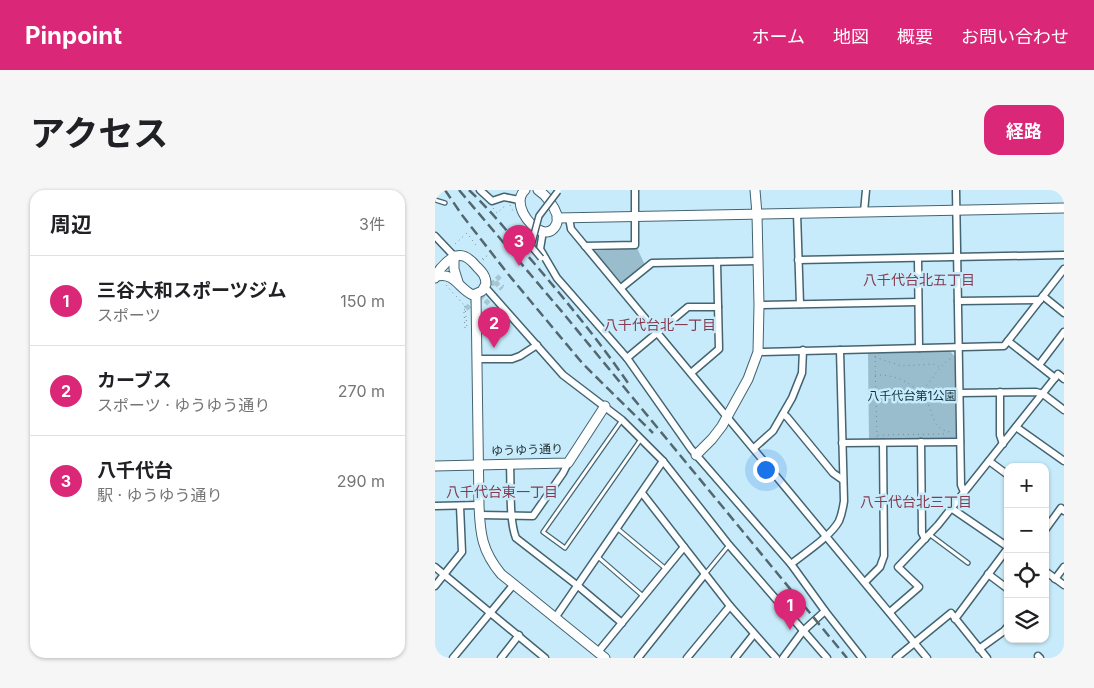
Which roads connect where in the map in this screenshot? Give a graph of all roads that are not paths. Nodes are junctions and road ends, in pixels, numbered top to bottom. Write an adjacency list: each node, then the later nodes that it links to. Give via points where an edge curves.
1 (480, 190): 10 (street, via 492,201 504,198)
2 (525, 190): 10 (street)
3 (635, 190): 17 (street)
4 (755, 190): 16 (street)
5 (866, 190): 14 (street)
6 (956, 190): 13 (street)
7 (544, 191): 18 (street)
8 (558, 191): 26 (street, bridge, via 539,216 531,246)
9 (435, 200): 11 (lane)
10 (519, 200): 20 (street, via 523,213)
11 (445, 203)
12 (1064, 208): 13 (street)
13 (956, 210): 14 (street); 25 (street)
14 (864, 212): 15 (street)
15 (797, 213): 16 (street); 28 (street)
16 (757, 214): 17 (street); 29 (street)
17 (635, 216): 19 (street); 22 (street, via 635,245)
18 (557, 218): 19 (street); 20 (street, via 555,228)
19 (569, 218): 22 (street, via 571,229)
20 (543, 231): 53 (street, via 540,249 557,278)
21 (435, 236): 24 (street)
22 (585, 246): 35 (street)
23 (1064, 255): 25 (street)
24 (454, 256): 32 (street, via 441,268); 33 (street); 34 (street, via 464,255 471,259 485,276)
25 (957, 257): 27 (street); 38 (street)
26 (541, 258)
27 (918, 258): 28 (street); 39 (street)
28 (798, 260): 40 (street)
29 (758, 261): 30 (street); 41 (street)
30 (717, 262): 35 (street, via 651,263); 42 (street)
31 (1064, 269): 37 (street)
32 (439, 279): 33 (street, via 445,275)
33 (458, 282): 36 (street, via 470,294)
34 (485, 287): 36 (street); 47 (street, via 509,309)
35 (621, 288): 44 (street)
36 (476, 295): 54 (street, ゆうゆう通り)
37 (1041, 298): 38 (street); 43 (street); 46 (street)
38 (958, 301): 48 (street)
39 (918, 302): 40 (street); 49 (street)
40 (800, 304): 41 (street)
41 (759, 305): 52 (street)
42 (718, 307): 44 (street, via 688,307); 56 (street, via 719,349)
43 (1064, 313)
44 (657, 332): 53 (street); 56 (street)
45 (1064, 332): 55 (street)
46 (1008, 341): 48 (street, via 1004,346); 55 (street)
47 (537, 345): 54 (street, via 512,359); 62 (street, via 563,375)
48 (958, 347): 49 (street); 60 (street)
49 (919, 348): 51 (street)
50 (803, 350): 51 (street); 52 (street); 64 (street, via 799,385)
51 (840, 350): 72 (street)
52 (758, 352): 65 (street, via 748,379)
53 (627, 358): 75 (street)
54 (477, 359): 81 (street, ゆうゆう通り)
55 (1039, 365): 57 (street)
56 (687, 368): 65 (street)
57 (1055, 378): 58 (street, via 1058,374); 61 (street)
58 (1064, 379)
59 (1000, 392): 60 (street); 61 (street); 73 (street)
60 (959, 393): 71 (street)
61 (1043, 394): 63 (street); 67 (street)
62 (605, 406): 66 (street); 79 (street, ゆうゆう通り)
63 (1064, 410)
64 (783, 414): 74 (street, via 773,431); 84 (street, via 833,473)
65 (727, 416): 74 (street); 75 (street, via 712,439)
66 (622, 420): 68 (street); 68 (lane, via 543,532 565,548)
67 (1016, 427): 73 (street); 78 (street)
68 (641, 438): 76 (street)
69 (880, 442): 70 (street); 72 (street); 113 (street, via 884,556 880,567)
70 (921, 442): 71 (street); 97 (street, via 922,533)
71 (960, 442): 85 (street)
72 (843, 443): 84 (street)
73 (1003, 444): 77 (street)
74 (754, 448): 96 (street)
75 (696, 454): 104 (street)
76 (663, 461): 86 (street); 98 (street)
77 (989, 461): 83 (street); 85 (street)
78 (1064, 461)
79 (568, 462): 80 (street, ゆうゆう通り); 93 (street, via 533,516)
80 (510, 464): 81 (street, ゆうゆう通り); 93 (street)
81 (479, 465): 82 (street); 87 (street, ゆうゆう通り)
82 (435, 466)
83 (1004, 472)
84 (843, 480): 96 (street, via 842,512 838,523)
85 (964, 492): 90 (street)
86 (642, 493): 95 (street); 100 (street)
87 (479, 505): 89 (street); 92 (street, ゆうゆう通り)
88 (435, 506): 89 (street)
89 (460, 506): 108 (street, via 462,552)
90 (951, 508): 97 (street); 99 (street)
91 (1064, 511): 94 (street, via 1061,508)
92 (480, 515): 93 (street); 115 (street, ゆうゆう通り, via 484,549 491,562)
93 (513, 516): 116 (street, via 516,538)
94 (1049, 524)
95 (617, 528): 102 (street); 107 (lane)
96 (826, 536): 104 (street); 113 (street)
97 (927, 537): 103 (lane); 123 (street, via 898,566 919,587)
98 (729, 545): 109 (lane); 127 (street)
99 (1004, 545)
100 (684, 547): 107 (street); 109 (street)
101 (1004, 553): 110 (street)
102 (598, 557): 116 (street); 119 (lane)
103 (968, 563)
104 (791, 564): 121 (street)
105 (435, 567): 108 (street)
106 (1064, 567): 112 (street)
107 (666, 569): 119 (street)
108 (444, 574): 114 (street); 122 (street)
109 (705, 574): 120 (street); 137 (street)
110 (988, 574): 117 (street); 125 (street)
111 (1049, 575): 112 (street)
112 (1055, 579): 118 (street)
113 (865, 582): 123 (street)
114 (435, 586)
115 (519, 586): 122 (street); 124 (street, ゆうゆう通り)
116 (578, 586): 124 (street); 126 (street)
117 (1004, 586)
118 (1064, 586)
119 (644, 597): 126 (street)
120 (730, 604): 129 (street); 138 (street)
121 (825, 611): 127 (street); 143 (street)
122 (491, 612): 130 (street); 134 (street)
123 (890, 612): 131 (street)
124 (555, 618): 133 (street, ゆうゆう通り)
125 (955, 619): 131 (street, via 951,614); 132 (street)
126 (622, 623): 133 (street)
127 (803, 631): 141 (street); 142 (street)
128 (1004, 631): 132 (street)
129 (754, 634): 139 (street); 140 (street)
130 (519, 635): 135 (street); 136 (street)
131 (915, 643): 144 (street); 145 (street)
132 (979, 650): 146 (street)
133 (602, 655)
134 (453, 658)
135 (501, 658)
136 (545, 658)
137 (638, 658)
138 (687, 658)
139 (735, 658)
140 (776, 658)
141 (783, 658)
142 (827, 658)
143 (862, 658)
144 (896, 658)
145 (927, 658)
146 (987, 658)

